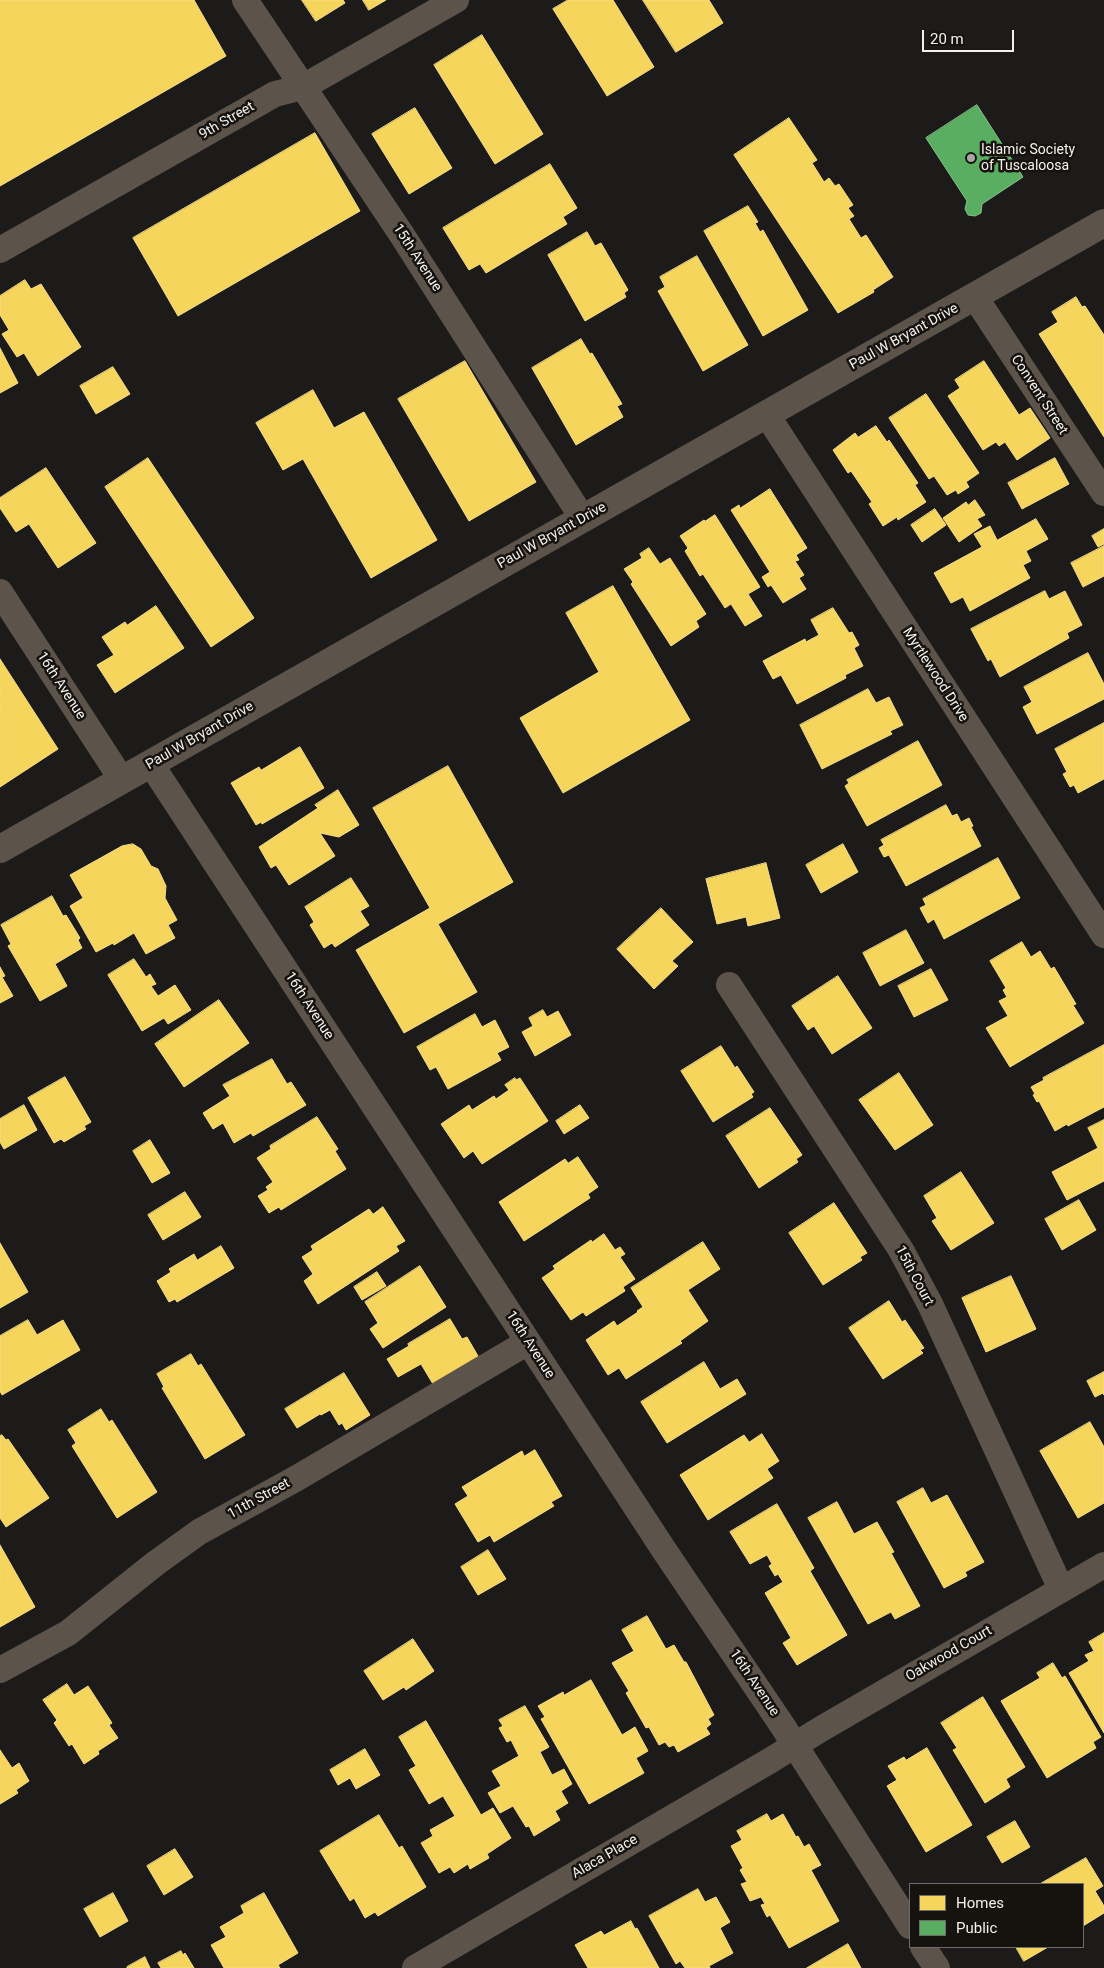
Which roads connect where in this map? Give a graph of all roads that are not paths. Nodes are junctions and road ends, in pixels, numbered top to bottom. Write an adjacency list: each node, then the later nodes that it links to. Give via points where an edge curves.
1 (245, 0): 3 (street, 15th Avenue)
2 (456, 0): 3 (street, 9th Street)
3 (303, 87): 5 (street, 9th Street, via 275,94); 9 (street, 15th Avenue, via 402,235)
4 (1104, 223): 6 (street, Paul W Bryant Drive)
5 (0, 250)
6 (975, 297): 7 (street, Paul W Bryant Drive); 8 (street, Convent Street)
7 (767, 414): 9 (street, Paul W Bryant Drive); 14 (street, Myrtlewood Drive)
8 (1104, 493)
9 (583, 519): 11 (street, Paul W Bryant Drive)
10 (0, 592): 12 (street, 16th Avenue)
11 (150, 764): 12 (street, Paul W Bryant Drive); 16 (street, 16th Avenue)
12 (122, 780): 13 (street, Paul W Bryant Drive)
13 (0, 849)
14 (1104, 935)
15 (728, 985): 18 (street, 15th Court, via 901,1250 930,1304)
16 (528, 1342): 19 (street, 11th Street, via 199,1532 68,1633); 20 (street, 16th Avenue)
17 (1104, 1565): 18 (street, Oakwood Court)
18 (1061, 1589): 20 (street, Oakwood Court)
19 (0, 1670)
20 (795, 1745): 21 (street, 16th Avenue); 23 (street, Alaca Place)
21 (909, 1924)
22 (924, 1948): 24 (street)
23 (415, 1968)
24 (937, 1968)

